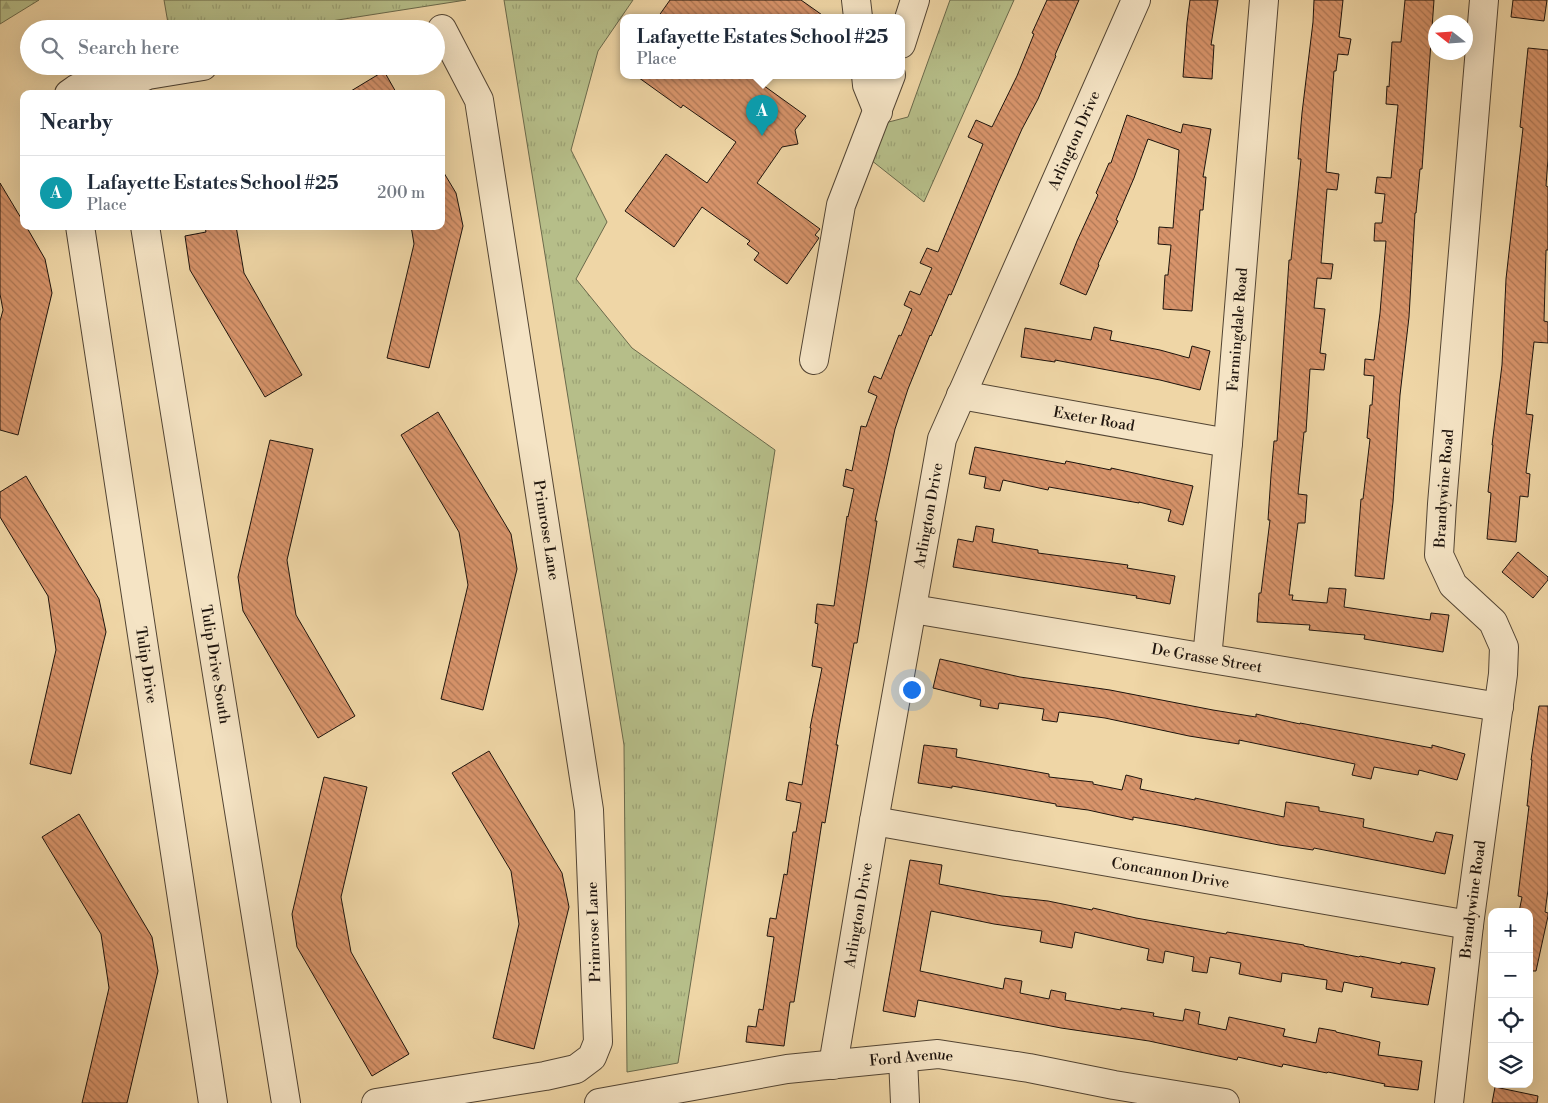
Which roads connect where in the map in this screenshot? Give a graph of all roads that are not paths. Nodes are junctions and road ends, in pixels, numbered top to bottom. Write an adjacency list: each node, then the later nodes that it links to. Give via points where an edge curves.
1 (856, 0): 6 (street)
2 (915, 0): 7 (street)
3 (1136, 0): 19 (street, Arlington Drive)
4 (1264, 0): 20 (street, Farmingdale Road)
5 (1484, 0): 23 (street, Brandywine Road, via 1439,555 1453,585 1493,622 1504,647)
6 (858, 14)
7 (905, 31)
8 (445, 36): 32 (street, Primrose Lane, via 479,100 589,810 598,1042 592,1057 576,1069)
9 (148, 75): 14 (street)
10 (867, 79): 15 (street)
11 (890, 79): 15 (street)
12 (74, 90): 13 (street, via 92,81 108,81)
13 (119, 90)
14 (122, 90)
15 (878, 112): 18 (street, via 841,205)
16 (81, 230): 30 (street, Tulip Drive)
17 (146, 230): 31 (street, Tulip Drive South)
18 (814, 360)
19 (961, 395): 20 (street, Exeter Road); 21 (street, Arlington Drive, via 942,439)
20 (1228, 443): 22 (street, Farmingdale Road)
21 (913, 609): 22 (street, De Grasse Street); 24 (street, Arlington Drive)
22 (1207, 658): 23 (street, De Grasse Street)
23 (1499, 707): 25 (street, Brandywine Road)
24 (874, 821): 25 (street, Concannon Drive); 27 (street, Arlington Drive)
25 (1469, 925): 36 (street, Brandywine Road)
26 (903, 1058): 27 (street, Ford Avenue); 28 (street, Ford Avenue, via 938,1054 1028,1068); 34 (street)
27 (833, 1065): 29 (street, Ford Avenue, via 786,1069)
28 (1115, 1094): 35 (street, Ford Avenue)
29 (682, 1095): 33 (street, Ford Avenue)
30 (214, 1103)
31 (286, 1103)
32 (376, 1103)
33 (599, 1103)
34 (905, 1103)
35 (1225, 1103)
36 (1449, 1103)

